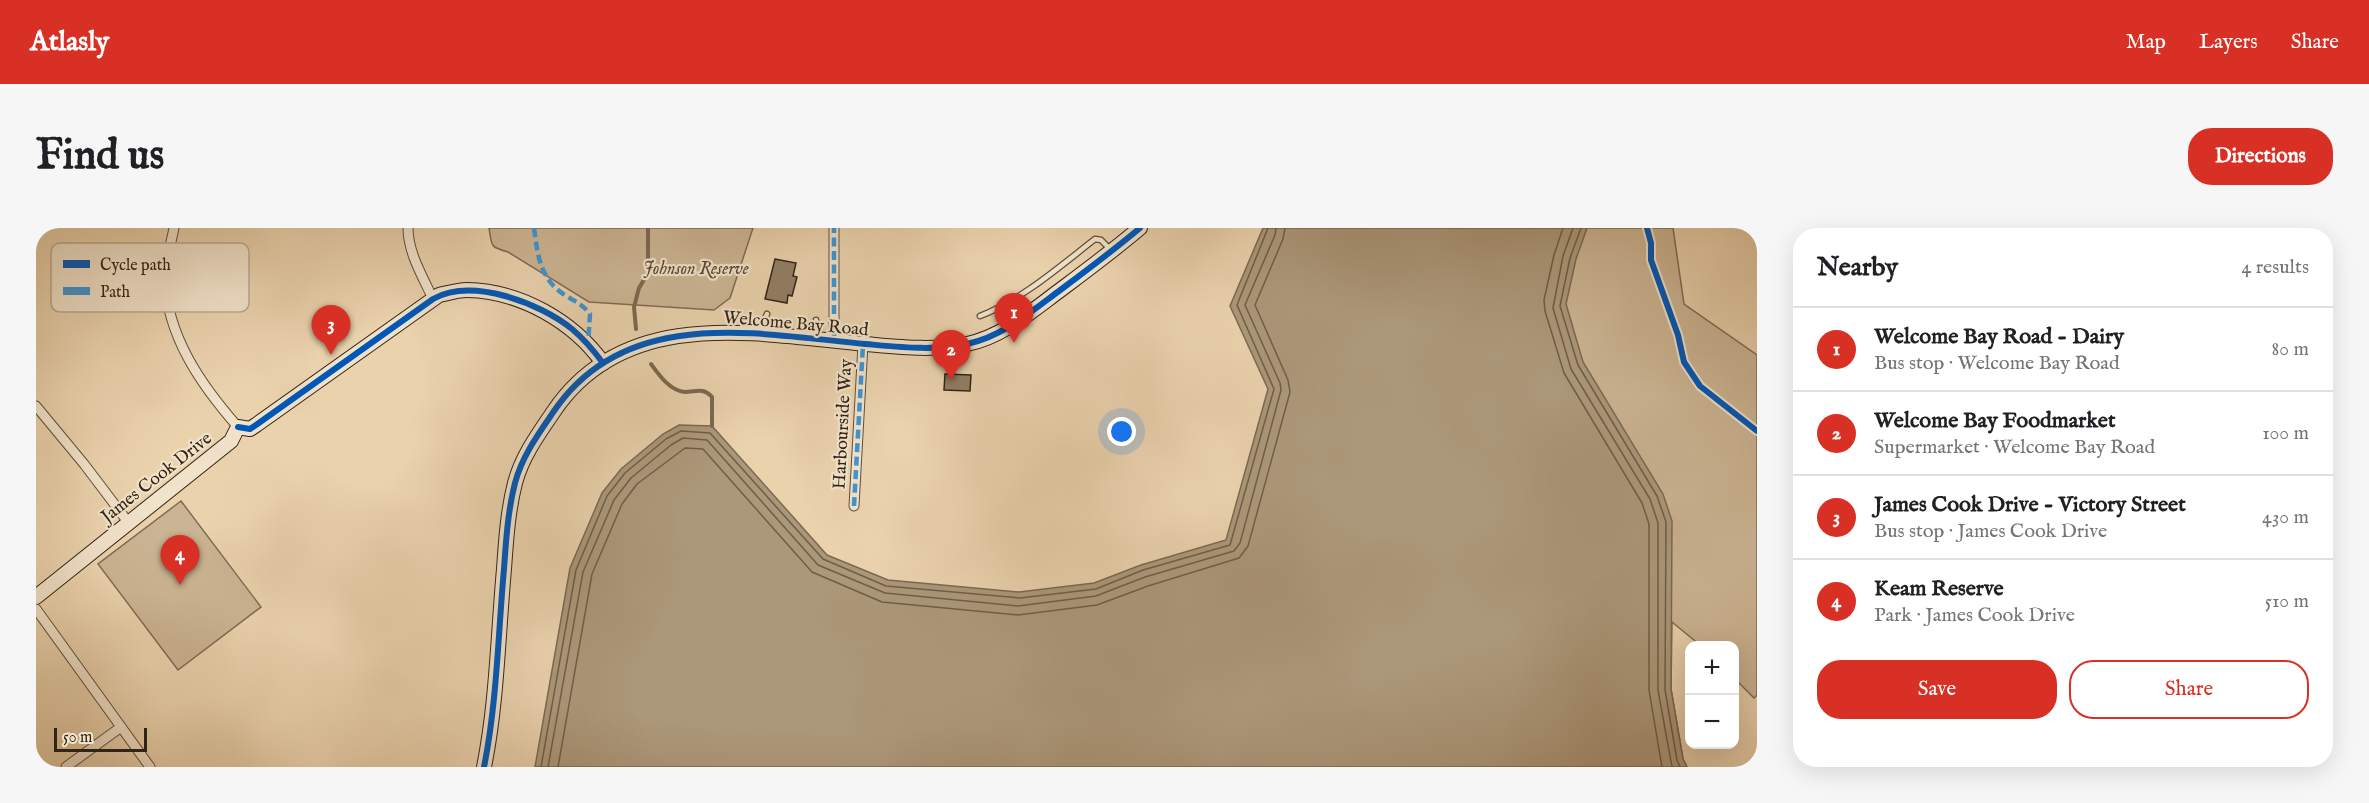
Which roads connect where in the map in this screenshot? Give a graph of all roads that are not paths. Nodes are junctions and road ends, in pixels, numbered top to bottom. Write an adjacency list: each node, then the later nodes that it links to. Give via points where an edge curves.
1 (174, 228): 5 (street)
2 (408, 228): 7 (street, via 415,260)
3 (834, 228): 14 (street)
4 (1140, 228): 6 (main road, Welcome Bay Road)
5 (171, 243)
6 (1112, 251): 10 (lane, via 1095,239 1001,308); 15 (main road, Welcome Bay Road, via 1006,328 969,344 921,349)
7 (433, 299): 16 (main road, via 465,290 515,300 563,323); 18 (main road, via 250,429)
8 (171, 312): 18 (street, via 187,358)
9 (767, 314): 12 (lane)
10 (980, 316)
11 (816, 320): 13 (lane)
12 (759, 333): 13 (main road, Welcome Bay Road); 16 (main road, Welcome Bay Road, via 686,334 644,343)
13 (814, 339): 14 (main road, Welcome Bay Road)
14 (834, 341): 15 (main road, Welcome Bay Road)
15 (863, 344): 19 (street, Harbourside Way)
16 (603, 363): 26 (main road, Welcome Bay Road, via 563,397 525,457 515,481 491,733)
17 (36, 406): 20 (street)
18 (238, 427): 20 (main road, James Cook Drive, via 231,441)
19 (854, 506)
20 (128, 522): 21 (main road, James Cook Drive)
21 (36, 597)
22 (36, 609): 23 (street)
23 (120, 727): 24 (street); 25 (street)
24 (66, 767)
25 (150, 767)
26 (484, 767)

